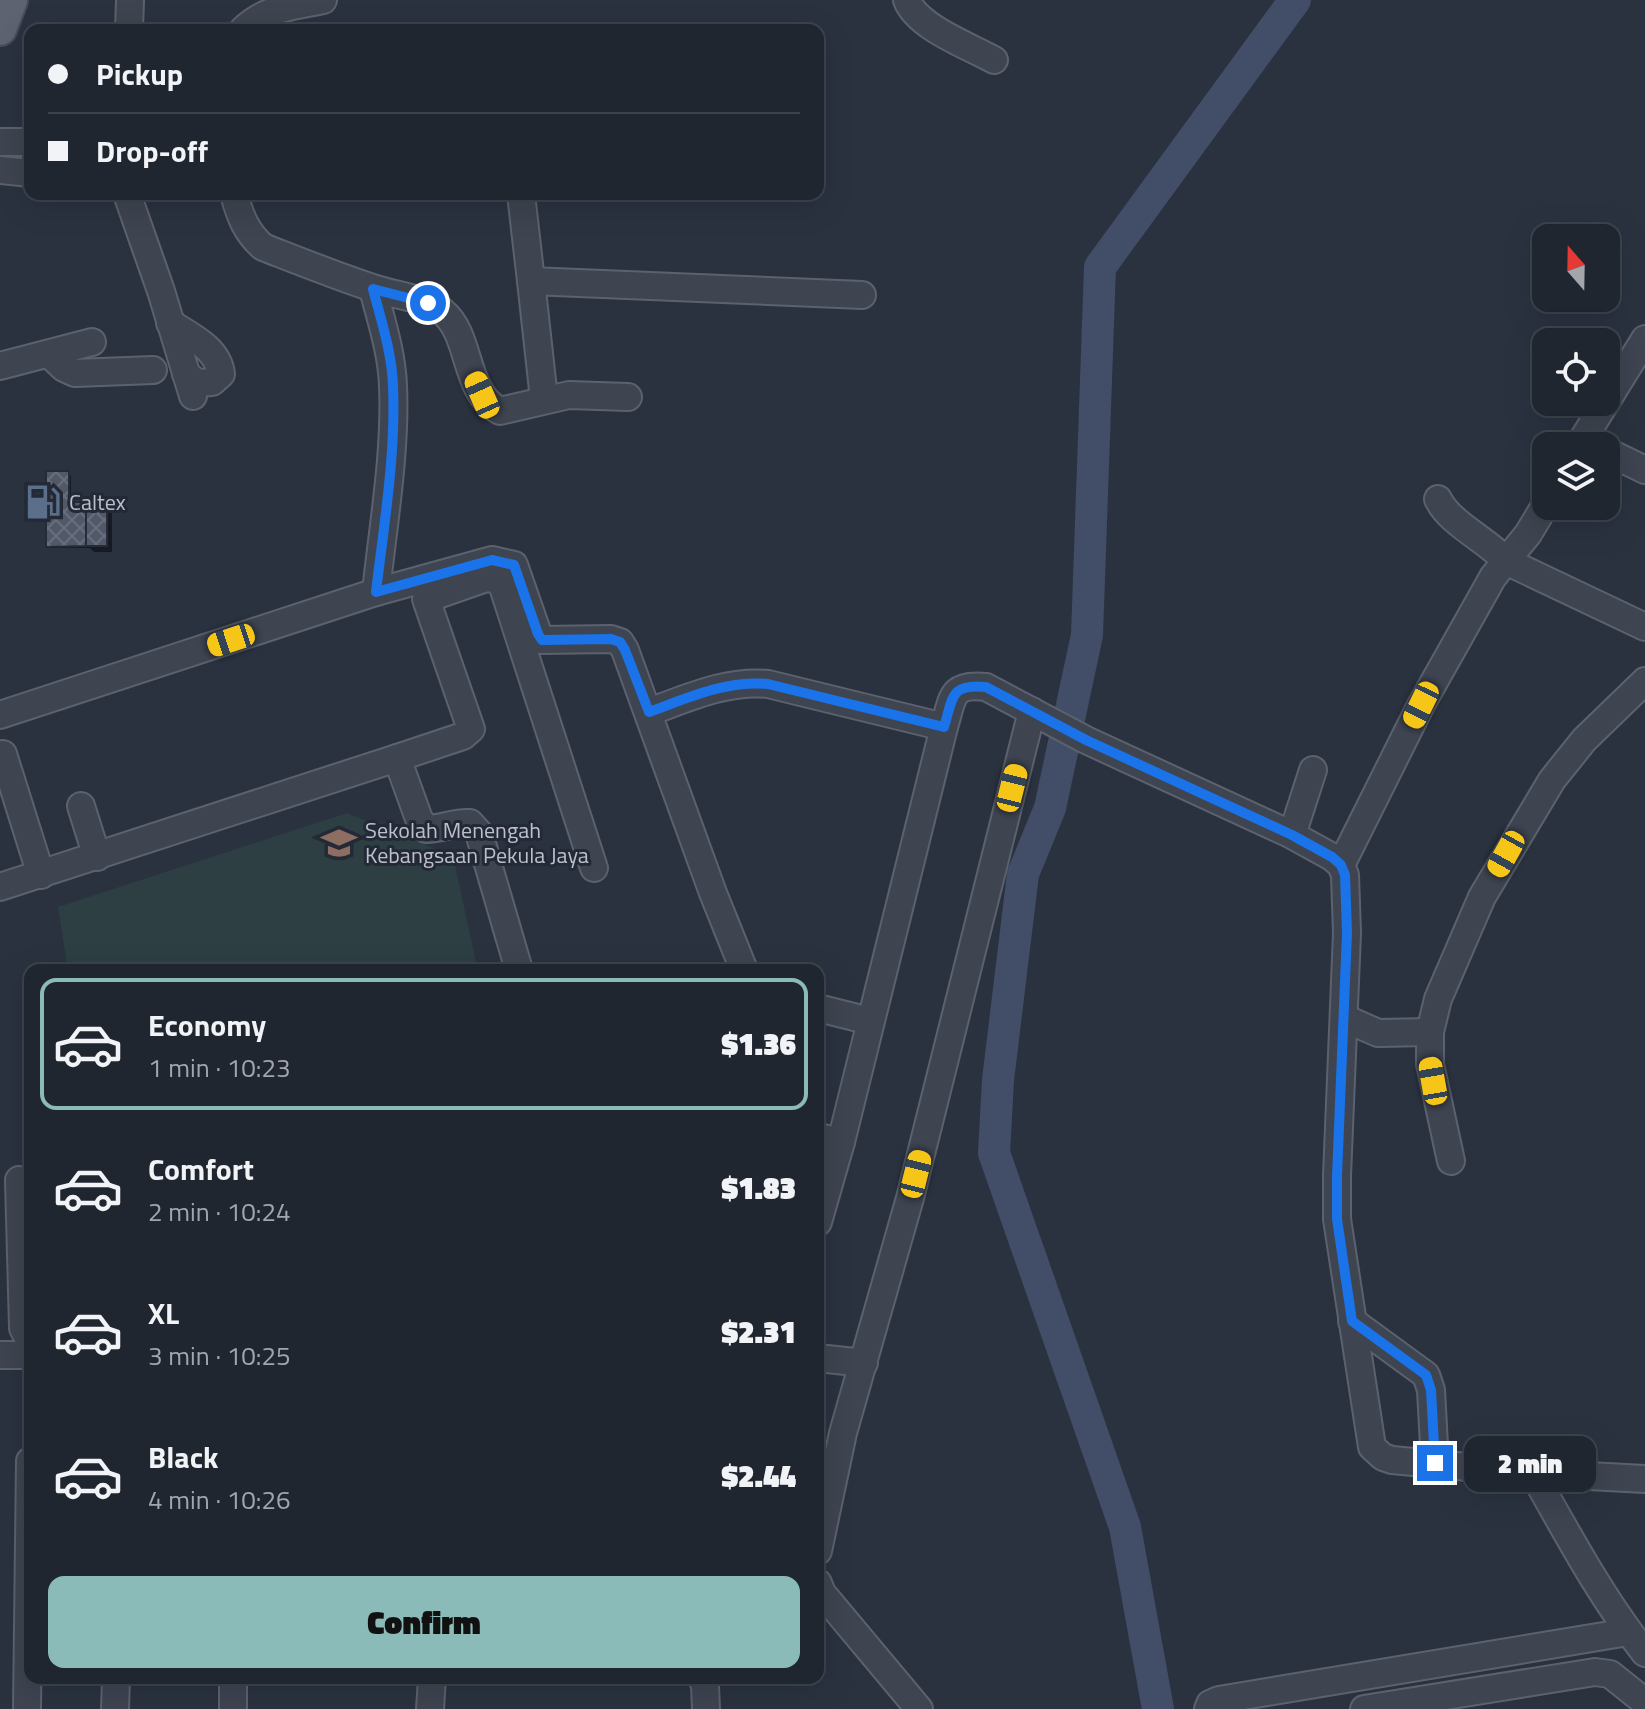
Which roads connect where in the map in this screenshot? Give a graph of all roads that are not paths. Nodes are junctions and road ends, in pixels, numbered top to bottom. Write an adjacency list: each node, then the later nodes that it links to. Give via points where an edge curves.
1 (11, 0): 7 (main road)
2 (130, 0): 5 (street)
3 (323, 0): 6 (street, via 274,10)
4 (907, 0): 8 (street, via 927,23)
5 (129, 24)
6 (250, 24)
7 (0, 29)
8 (994, 60)
9 (0, 142): 10 (street)
10 (24, 142)
11 (0, 170): 12 (street)
12 (24, 172)
13 (129, 200): 19 (street)
14 (236, 200): 17 (street, via 250,236 263,247)
15 (522, 200): 16 (street)
16 (531, 281): 18 (street); 27 (street)
17 (373, 289): 27 (street, via 428,303 444,313 457,329 489,405 500,411); 33 (street, via 393,385)
18 (862, 295)
19 (170, 323): 19 (street, via 190,385 212,382 221,374 213,352)
20 (1645, 339): 25 (street)
21 (92, 342): 22 (street)
22 (49, 354): 23 (street); 24 (street, via 75,373)
23 (0, 366)
24 (153, 370)
25 (1620, 379)
26 (628, 397): 27 (street)
27 (544, 399)
28 (1620, 458): 29 (street)
29 (1645, 470)
30 (1438, 499): 32 (street, via 1443,510)
31 (1536, 520): 32 (street)
32 (1506, 561): 34 (street); 46 (street, via 1421,705)
33 (376, 592): 36 (street, via 492,560 514,565 542,640 620,642); 37 (street)
34 (1645, 627)
35 (1641, 694): 55 (street, via 1584,740 1552,780 1482,897 1438,999)
36 (649, 712): 39 (street, via 746,682); 51 (street)
37 (0, 715)
38 (1042, 716): 39 (street, via 986,687 964,686 954,694); 44 (street); 66 (street)
39 (944, 727): 54 (street)
40 (3, 754): 48 (street)
41 (397, 758): 45 (street); 47 (street, via 471,729 426,599 495,579 502,584); 50 (street, via 426,829 458,822 470,823 479,833)
42 (1313, 770): 44 (street)
43 (81, 806): 45 (street)
44 (1292, 835): 46 (street)
45 (97, 857): 48 (street)
46 (1341, 865): 53 (street, via 1346,897)
47 (594, 868)
48 (41, 875): 49 (street)
49 (0, 887)
50 (517, 964)
51 (742, 964)
52 (824, 1010): 54 (street)
53 (1344, 1018): 55 (street, via 1378,1033); 61 (street, via 1337,1219)
54 (870, 1021): 56 (street)
55 (1430, 1032): 57 (street, via 1430,1064)
56 (830, 1140): 59 (street)
57 (1451, 1161)
58 (19, 1180): 60 (street)
59 (824, 1181)
60 (10, 1245): 62 (street)
61 (1352, 1321): 67 (street, via 1426,1375); 67 (street, via 1372,1447 1392,1460)
62 (24, 1330)
63 (0, 1355): 64 (street)
64 (24, 1355)
65 (824, 1359): 66 (street)
66 (864, 1363): 70 (street)
67 (1435, 1463): 68 (street)
68 (1533, 1473): 69 (street); 72 (street)
69 (1645, 1479)
70 (824, 1523)
71 (824, 1595): 85 (street)
72 (1628, 1632): 73 (street); 86 (street, via 1219,1700)
73 (1645, 1653)
74 (28, 1684): 80 (street)
75 (116, 1684): 81 (street)
76 (233, 1684): 82 (street)
77 (432, 1684): 83 (street)
78 (704, 1684): 84 (street)
79 (1645, 1702): 87 (street, via 1610,1674 1595,1672)
80 (27, 1709)
81 (115, 1709)
82 (233, 1709)
83 (430, 1709)
84 (706, 1709)
85 (919, 1709)
86 (1208, 1709)
87 (1364, 1709)

